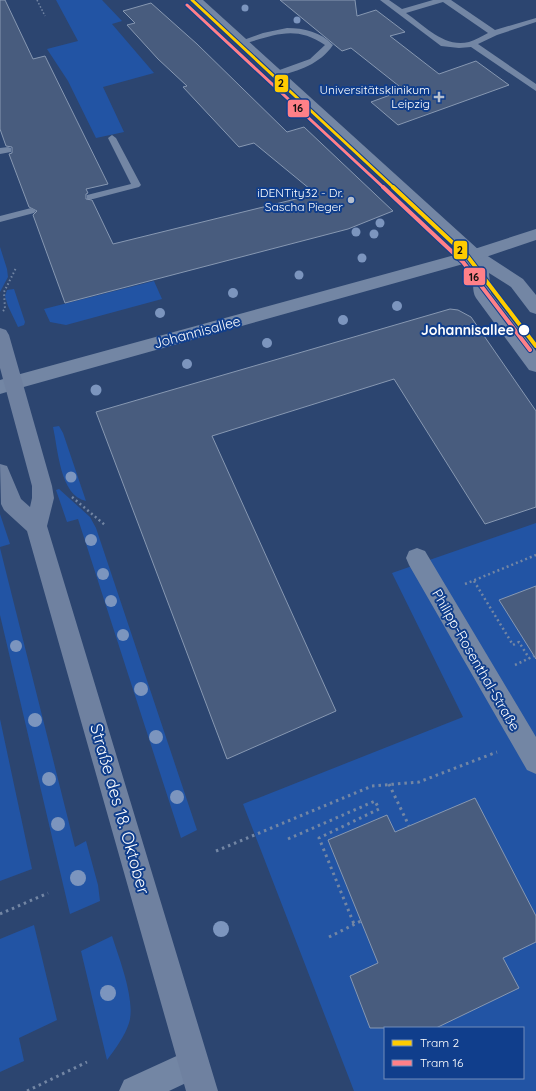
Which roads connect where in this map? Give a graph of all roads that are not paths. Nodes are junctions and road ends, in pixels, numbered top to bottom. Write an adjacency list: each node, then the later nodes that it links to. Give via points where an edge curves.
1 (196, 0): 8 (street)
2 (384, 0): 5 (lane)
3 (441, 0): 5 (lane)
4 (446, 0): 7 (lane)
5 (401, 12): 9 (lane, via 444,44)
6 (536, 20): 7 (lane)
7 (494, 33): 9 (lane)
8 (242, 42): 10 (street); 10 (lane, via 290,30 307,31 329,45 323,55 309,63)
9 (472, 44): 11 (lane)
10 (277, 74): 17 (street)
11 (536, 88)
12 (112, 138): 13 (lane, via 136,186)
13 (90, 197)
14 (31, 211): 15 (lane)
15 (0, 219)
16 (536, 234): 17 (street, Johannisallee)
17 (474, 255): 18 (street, via 516,283); 20 (street, via 476,267 480,272 482,294); 21 (street, Johannisallee)
18 (536, 308)
19 (0, 335): 21 (main road)
20 (536, 365)
21 (7, 385): 23 (main road, via 26,425 42,486 43,498)
22 (0, 472): 23 (main road, via 12,504)
23 (36, 526): 26 (main road, Straße des 18. Oktober)
24 (417, 558): 25 (street, Philipp-Rosenthal-Straße)
25 (536, 761)
26 (198, 1077): 27 (street)
27 (135, 1091)

